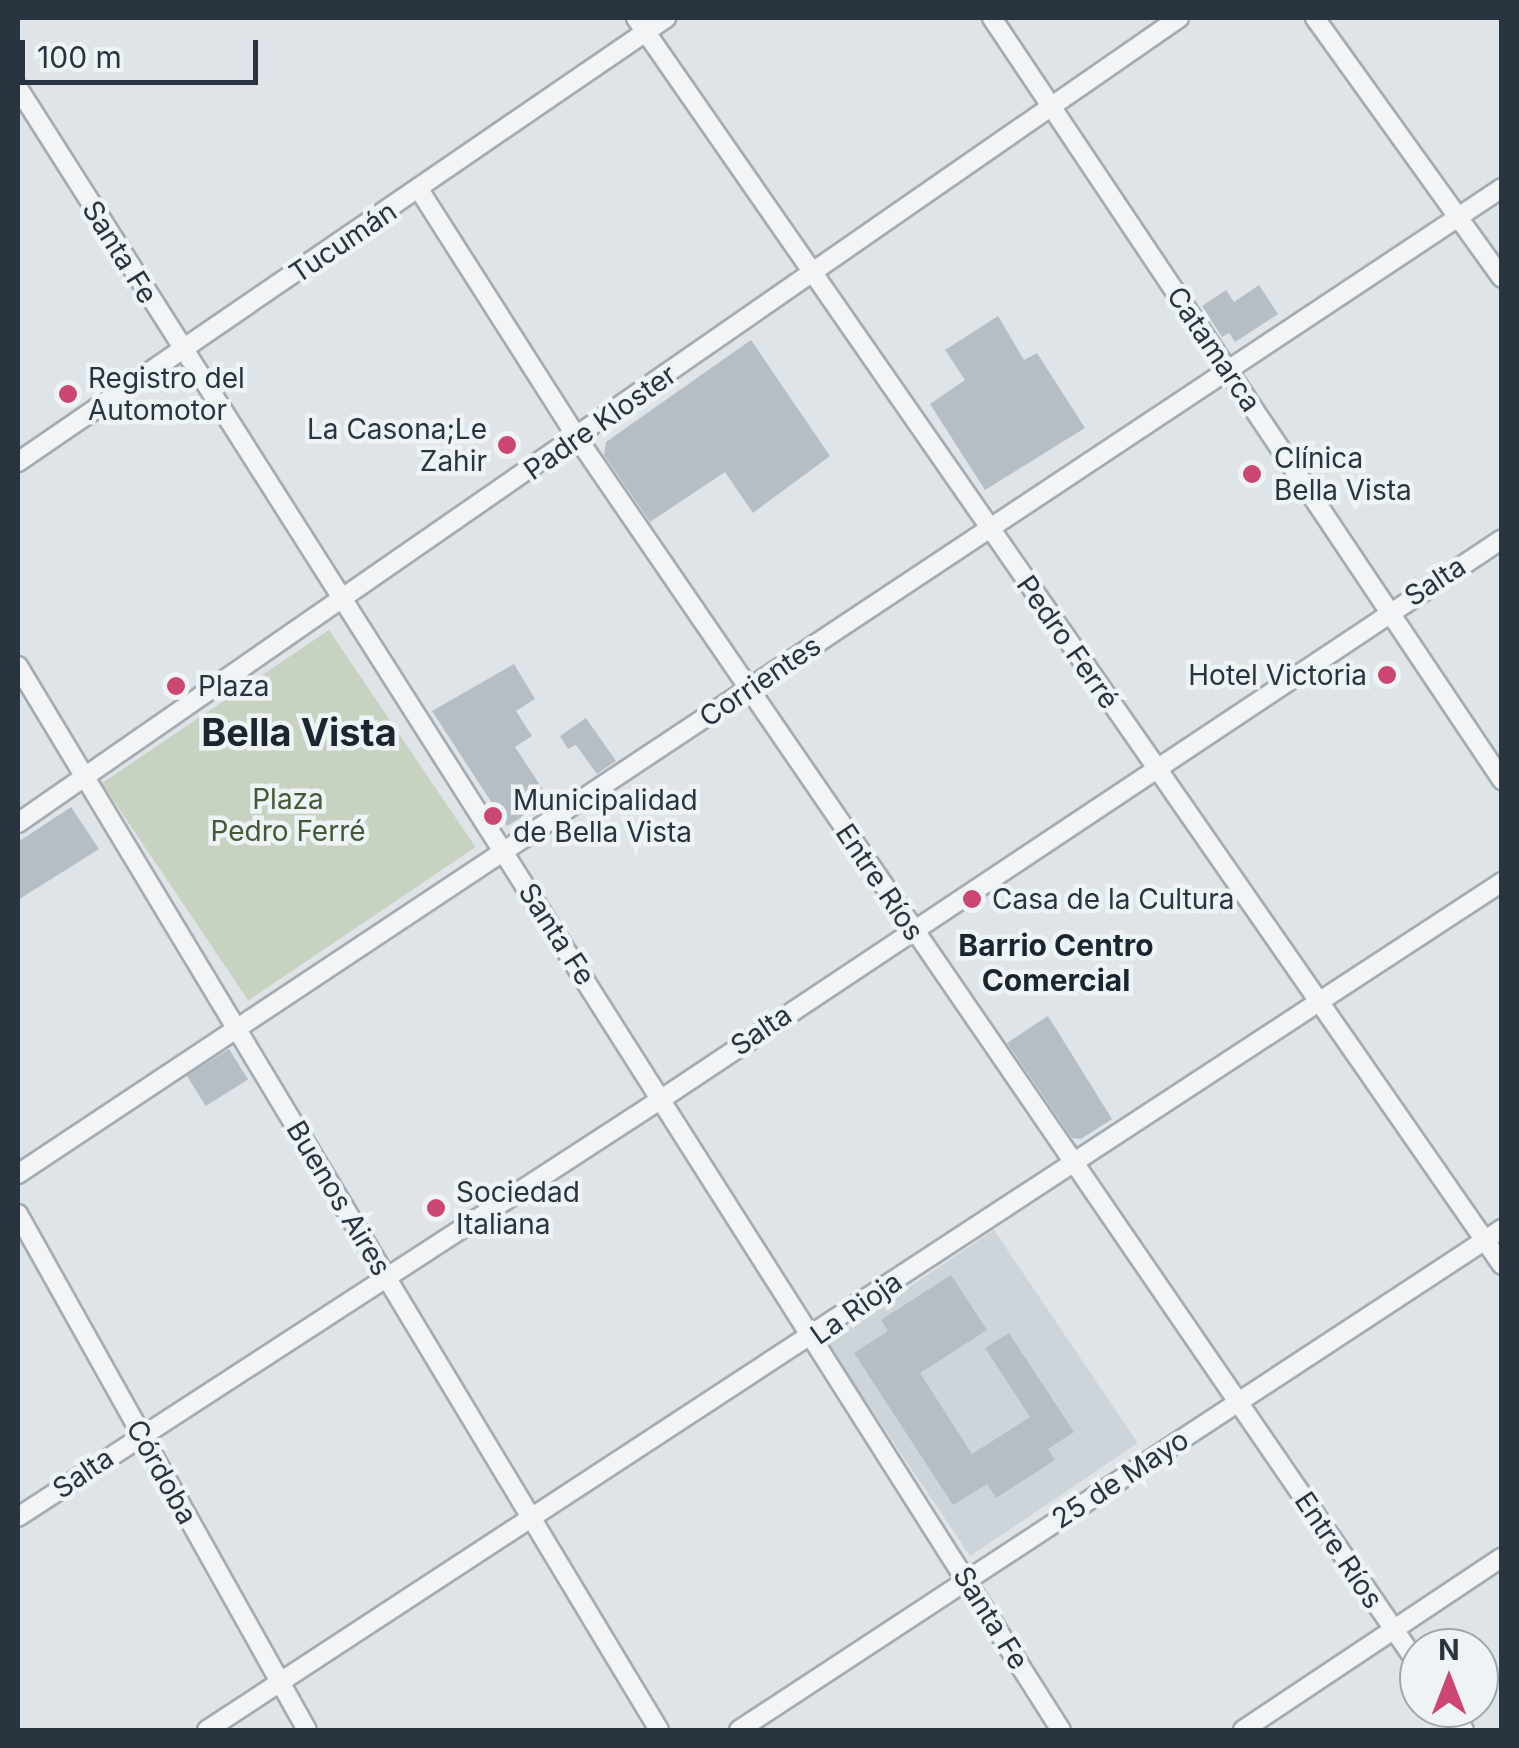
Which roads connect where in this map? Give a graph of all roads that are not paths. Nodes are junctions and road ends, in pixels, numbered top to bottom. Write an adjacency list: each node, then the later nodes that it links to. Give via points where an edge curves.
1 (666, 18): 5 (street, Tucumán)
2 (992, 18): 7 (street, Catamarca)
3 (1179, 18): 7 (street, Padre Kloster)
4 (1315, 18): 10 (street)
5 (641, 24): 9 (street, Tucumán); 11 (street, Pedro Ferré)
6 (18, 88): 13 (street, Santa Fe)
7 (1051, 106): 11 (street, Padre Kloster); 14 (street, Catamarca)
8 (1502, 188): 10 (street, Corrientes)
9 (420, 191): 13 (street, Tucumán); 15 (street, Entre Ríos)
10 (1460, 216): 12 (street); 14 (street, Corrientes)
11 (810, 271): 15 (street, Padre Kloster); 17 (street, Pedro Ferré)
12 (1502, 278)
13 (180, 349): 16 (street, Tucumán); 19 (street, Santa Fe)
14 (1226, 366): 17 (street, Corrientes); 20 (street, Catamarca)
15 (578, 440): 19 (street, Padre Kloster); 22 (street, Entre Ríos)
16 (18, 462)
17 (988, 526): 22 (street, Corrientes); 23 (street, Pedro Ferré)
18 (1502, 539): 20 (street, Salta)
19 (340, 601): 24 (street, Padre Kloster); 27 (street, Santa Fe)
20 (1385, 614): 23 (street, Salta); 25 (street, Catamarca)
21 (18, 666): 24 (street, Buenos Aires)
22 (748, 689): 27 (street, Corrientes); 29 (street, Entre Ríos)
23 (1154, 766): 29 (street, Salta); 30 (street, Pedro Ferré)
24 (83, 778): 26 (street, Padre Kloster); 31 (street, Buenos Aires)
25 (1502, 780)
26 (18, 824)
27 (504, 853): 31 (street, Corrientes); 32 (street, Santa Fe)
28 (1502, 882): 30 (street, La Rioja)
29 (911, 928): 32 (street, Salta); 33 (street, Entre Ríos)
30 (1316, 1000): 33 (street, La Rioja); 37 (street, Pedro Ferré)
31 (238, 1027): 34 (street, Corrientes); 39 (street, Buenos Aires)
32 (663, 1098): 39 (street, Salta); 40 (street, Santa Fe)
33 (1070, 1159): 40 (street, La Rioja); 41 (street, Entre Ríos)
34 (18, 1174)
35 (18, 1214): 42 (street, Córdoba)
36 (1502, 1229): 37 (street, 25 de Mayo)
37 (1484, 1240): 38 (street, Pedro Ferré); 41 (street, 25 de Mayo)
38 (1502, 1266)
39 (387, 1278): 42 (street, Salta); 44 (street, Buenos Aires)
40 (814, 1338): 44 (street, La Rioja); 46 (street, Santa Fe)
41 (1238, 1402): 46 (street, 25 de Mayo); 47 (street, Entre Ríos)
42 (142, 1434): 43 (street, Salta); 49 (street, Córdoba)
43 (18, 1517)
44 (532, 1521): 49 (street, La Rioja); 52 (street, Buenos Aires)
45 (1502, 1558): 47 (street)
46 (967, 1580): 53 (street, 25 de Mayo); 54 (street, Santa Fe)
47 (1394, 1629): 48 (street, Entre Ríos); 55 (street)
48 (1399, 1636)
49 (280, 1683): 50 (street, La Rioja); 51 (street, Córdoba)
50 (206, 1730)
51 (308, 1730)
52 (659, 1730)
53 (738, 1730)
54 (1061, 1730)
55 (1243, 1730)

